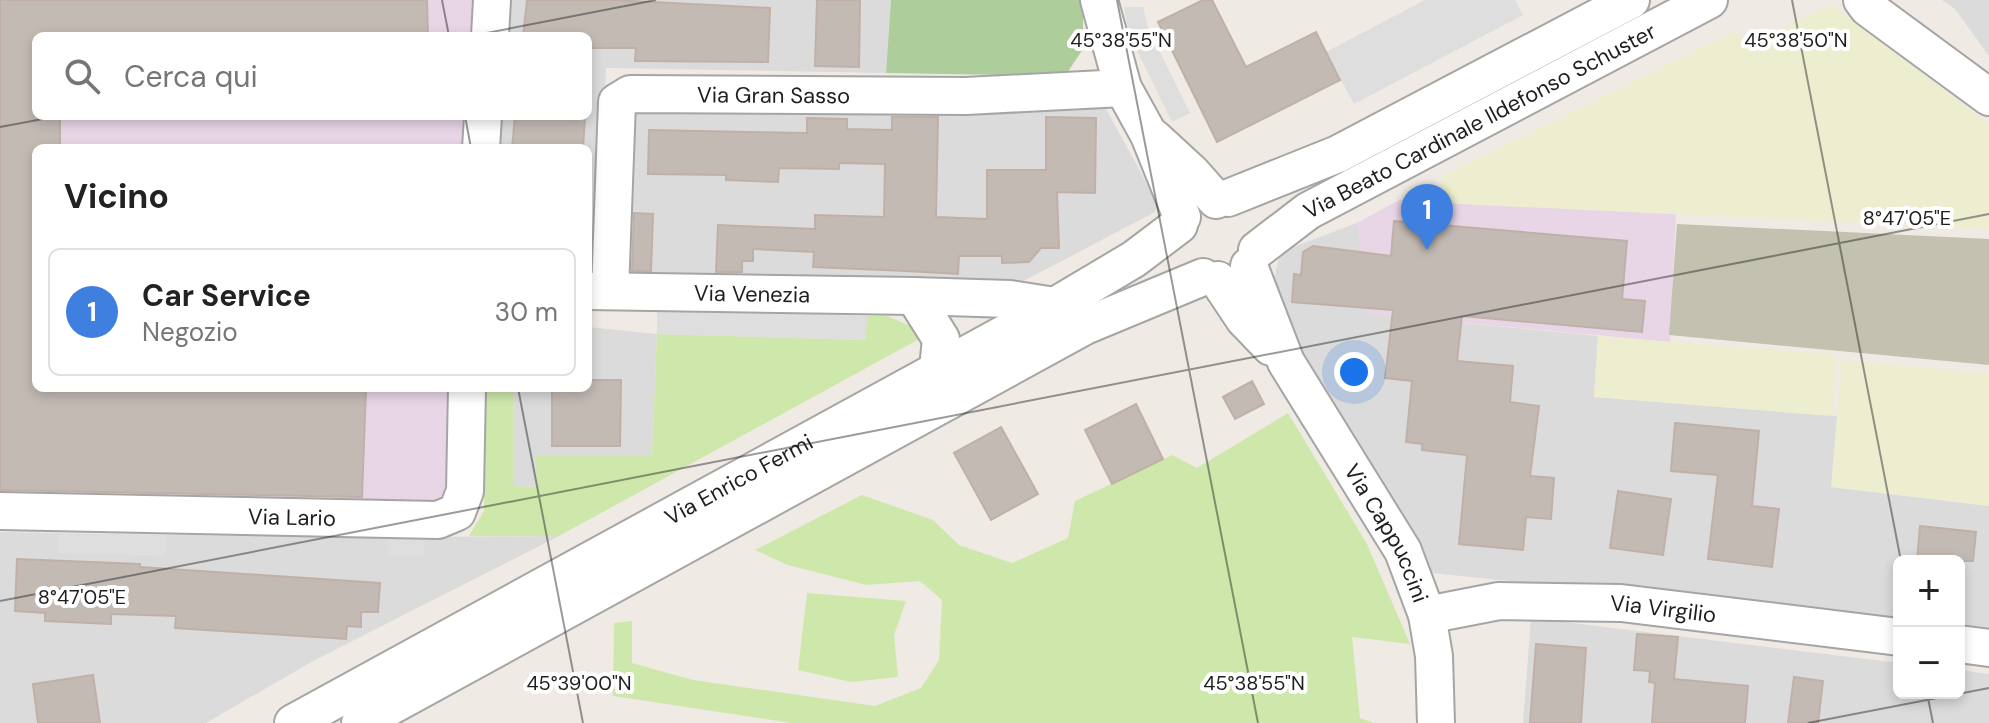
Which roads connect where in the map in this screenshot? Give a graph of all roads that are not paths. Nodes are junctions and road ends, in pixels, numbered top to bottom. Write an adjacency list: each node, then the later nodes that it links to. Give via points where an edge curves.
1 (492, 0): 6 (street)
2 (1099, 0): 7 (street)
3 (1631, 0): 12 (street, Via Beato Cardinale Ildefonso Schuster, via 1338,154)
4 (1709, 0): 14 (street, Via Beato Cardinale Ildefonso Schuster, via 1308,211)
5 (1859, 3): 8 (street)
6 (490, 32)
7 (1123, 88): 10 (street); 15 (street, Via Gran Sasso, via 966,96 630,94 617,102)
8 (1989, 97)
9 (483, 120): 11 (street)
10 (1149, 135): 12 (street); 13 (street)
11 (481, 144)
12 (1222, 199): 13 (street, via 1197,203); 14 (street, via 1254,219 1259,235)
13 (1180, 221): 14 (street, via 1176,239 1189,268); 17 (street, Via Enrico Fermi, via 1134,259)
14 (1232, 268): 21 (street, Via Cappuccini, via 1244,319 1286,362 1403,551); 26 (street, Via Enrico Fermi, via 1085,326)
15 (599, 291): 16 (street, Via Venezia)
16 (914, 296): 17 (street, Via Venezia); 18 (street, via 941,339)
17 (1055, 306): 18 (street, Via Enrico Fermi)
18 (938, 368): 25 (street, Via Enrico Fermi)
19 (467, 392): 20 (street, Via Lario, via 465,491 457,512 438,520)
20 (0, 511)
21 (1427, 615): 22 (street, Via Virgilio, via 1499,601 1621,603); 27 (street, Via Cappuccini)
22 (1893, 636)
23 (1965, 645): 24 (street)
24 (1989, 648)
25 (293, 723)
26 (360, 723)
27 (1436, 723)

